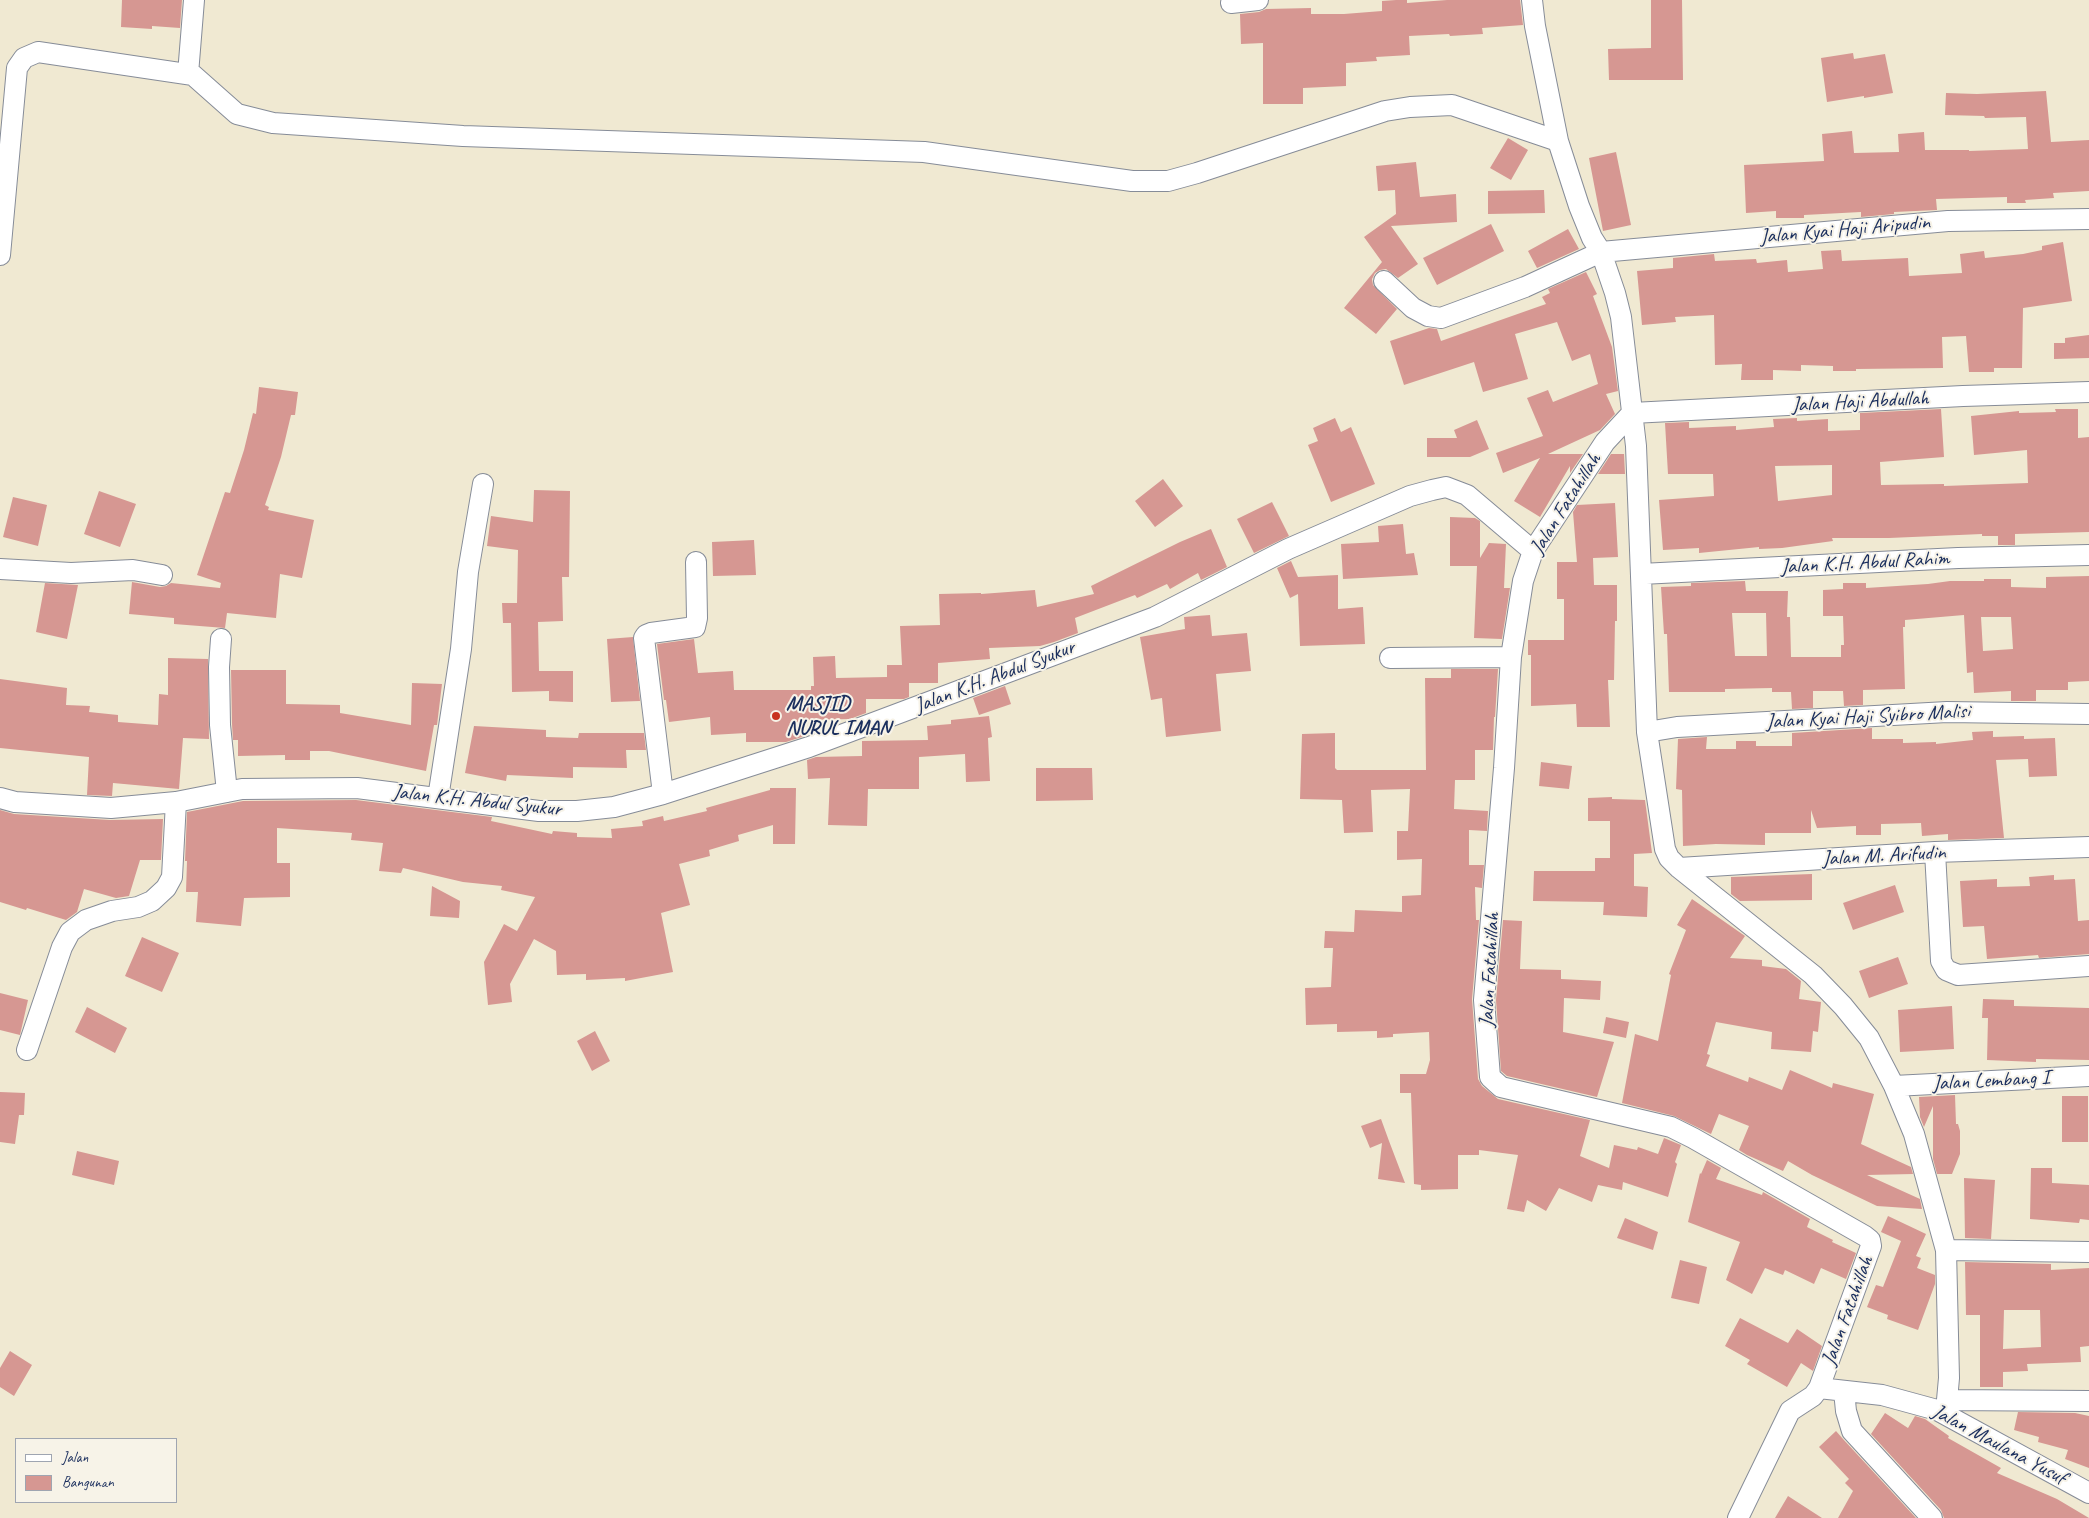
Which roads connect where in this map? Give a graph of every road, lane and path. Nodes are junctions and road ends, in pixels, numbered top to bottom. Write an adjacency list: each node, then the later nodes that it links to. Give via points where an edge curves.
1 (194, 0): 5 (street)
2 (1258, 0): 4 (street)
3 (1532, 0): 6 (street)
4 (1231, 3)
5 (188, 74): 6 (street, via 237,114 273,122 463,136 924,152 1132,180 1168,180 1197,173 1385,111 1410,107 1452,106); 9 (street, via 38,52 24,58 17,68)
6 (1558, 141): 8 (street, via 1579,206)
7 (2089, 219): 8 (street, Jalan Kyai Haji Aripudin, via 1948,221)
8 (1601, 252): 10 (street, Jalan Kyai Haji Aripudin, via 1525,287 1441,318 1413,308); 12 (street, via 1621,317)
9 (0, 255)
10 (1384, 281)
11 (2089, 392): 12 (street, Jalan Haji Abdullah)
12 (1632, 413): 14 (street, Jalan Fatahillah, via 1605,442); 18 (street)
13 (483, 484): 28 (street)
14 (1533, 551): 21 (street, Jalan Fatahillah, via 1523,581); 26 (street, Jalan K.H. Abdul Syukur, via 1467,495 1446,487 1410,496 1288,549 1155,617 809,747)
15 (2089, 555): 18 (street, Jalan K.H. Abdul Rahim, via 1949,558)
16 (696, 562): 26 (street, via 697,618 694,627 651,633 644,638)
17 (0, 569): 19 (street, via 71,573 133,570)
18 (1641, 574): 24 (street)
19 (162, 575)
20 (221, 638): 25 (street, via 220,725)
21 (1510, 657): 22 (street); 39 (street, Jalan Fatahillah, via 1484,1000 1490,1076 1501,1087 1671,1127 1870,1240 1868,1259)
22 (1390, 658)
23 (2089, 714): 24 (street, Jalan Kyai Haji Syibro Malisi, via 1947,712 1676,727)
24 (1647, 732): 32 (street, via 1664,849)
25 (227, 792): 28 (street, Jalan K.H. Abdul Syukur, via 242,789 357,788); 29 (street, Jalan K.H. Abdul Syukur)
26 (663, 794): 28 (street, Jalan K.H. Abdul Syukur, via 614,807 539,812)
27 (0, 798): 29 (street, Jalan K.H. Abdul Syukur, via 15,802 103,808)
28 (438, 798)
29 (176, 802): 34 (street, via 172,877 166,888 152,901 138,907 112,910 86,920 70,932)
30 (2089, 846): 31 (street, Jalan M. Arifudin)
31 (1935, 852): 32 (street, Jalan M. Arifudin); 33 (street, via 1941,961 1946,970 1958,975)
32 (1679, 868): 36 (street, via 1813,975 1869,1038)
33 (2089, 966)
34 (28, 1050)
35 (2089, 1076): 36 (street, Jalan Lembang I)
36 (1894, 1086): 37 (street, via 1914,1134)
37 (1946, 1250): 38 (street); 42 (street, via 1949,1378)
38 (2089, 1252)
39 (1819, 1388): 40 (street, Jalan Maulana Yusuf); 44 (street, via 1813,1396 1790,1410)
40 (1844, 1391): 42 (street, Jalan Maulana Yusuf); 45 (street, via 1852,1431)
41 (2089, 1401): 42 (street)
42 (1946, 1406): 43 (street, Jalan Maulana Yusuf)
43 (2089, 1493)
44 (1738, 1518)
45 (1932, 1518)

